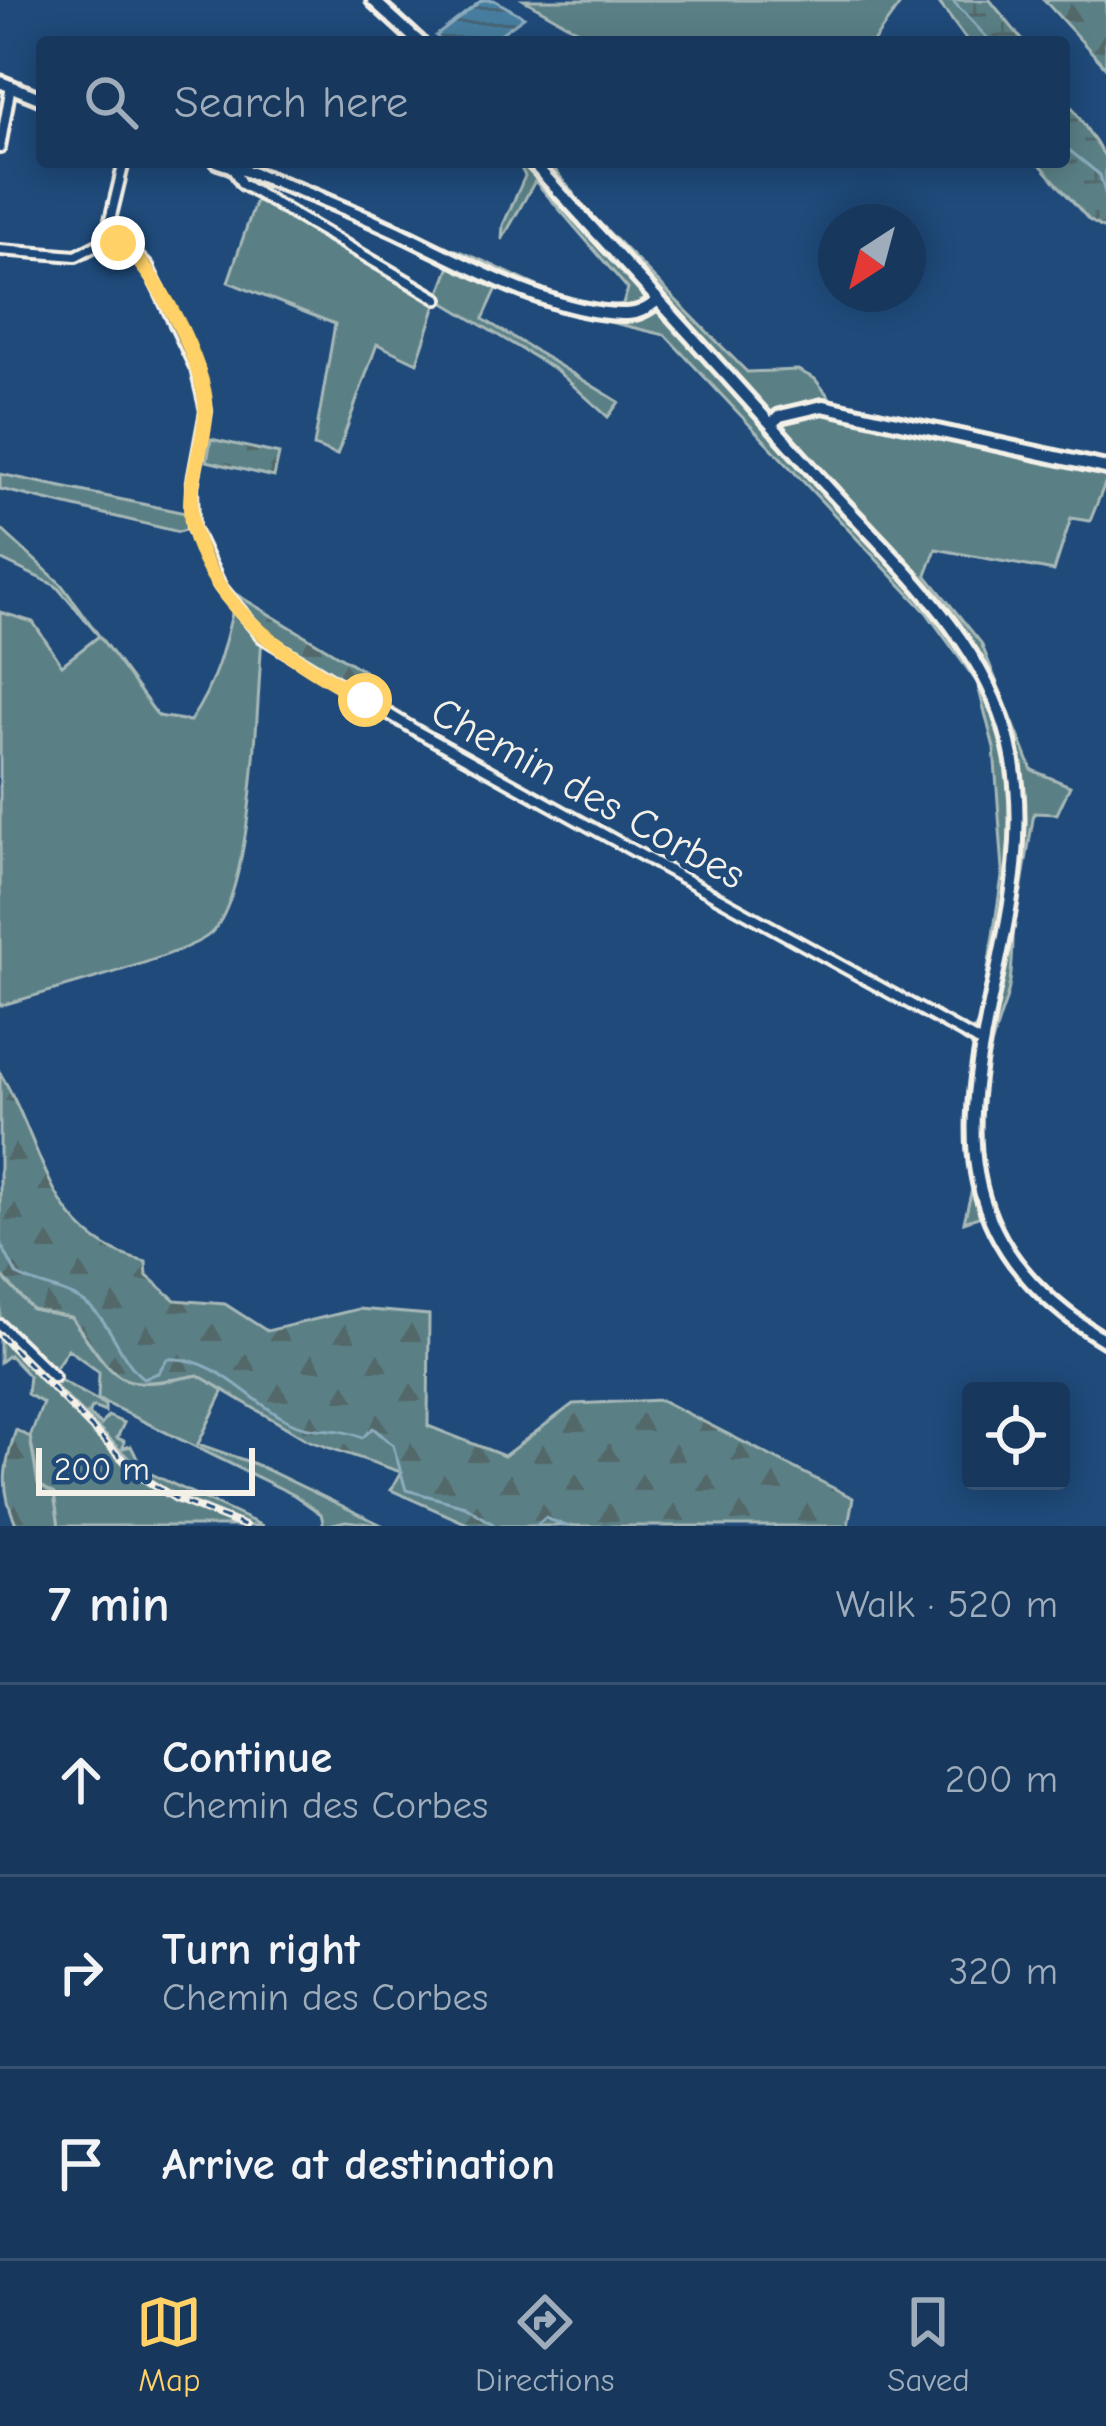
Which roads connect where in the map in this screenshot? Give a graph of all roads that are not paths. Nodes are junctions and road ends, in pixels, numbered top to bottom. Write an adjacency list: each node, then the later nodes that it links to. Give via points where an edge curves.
1 (373, 0): 2 (main road)
2 (412, 36)
3 (6, 83): 4 (main road); 5 (street)
4 (36, 96)
5 (0, 148)
6 (123, 168): 10 (street)
7 (233, 168): 12 (street, via 242,184)
8 (238, 168): 13 (main road, via 572,305 622,314)
9 (537, 168): 13 (main road)
10 (105, 241): 11 (street, via 76,256); 16 (street, Chemin des Corbes, via 148,267 196,369 206,411 193,528 221,587 262,637)
11 (0, 250)
12 (438, 299)
13 (658, 300): 14 (main road)
14 (770, 424): 15 (main road, via 824,406); 16 (main road, via 939,612 998,709 1015,769 1016,820)
15 (1106, 468)
16 (983, 1044): 18 (main road, via 972,1133 987,1216 1034,1288)
17 (0, 1325): 19 (street)
18 (1106, 1340)
19 (54, 1377)

